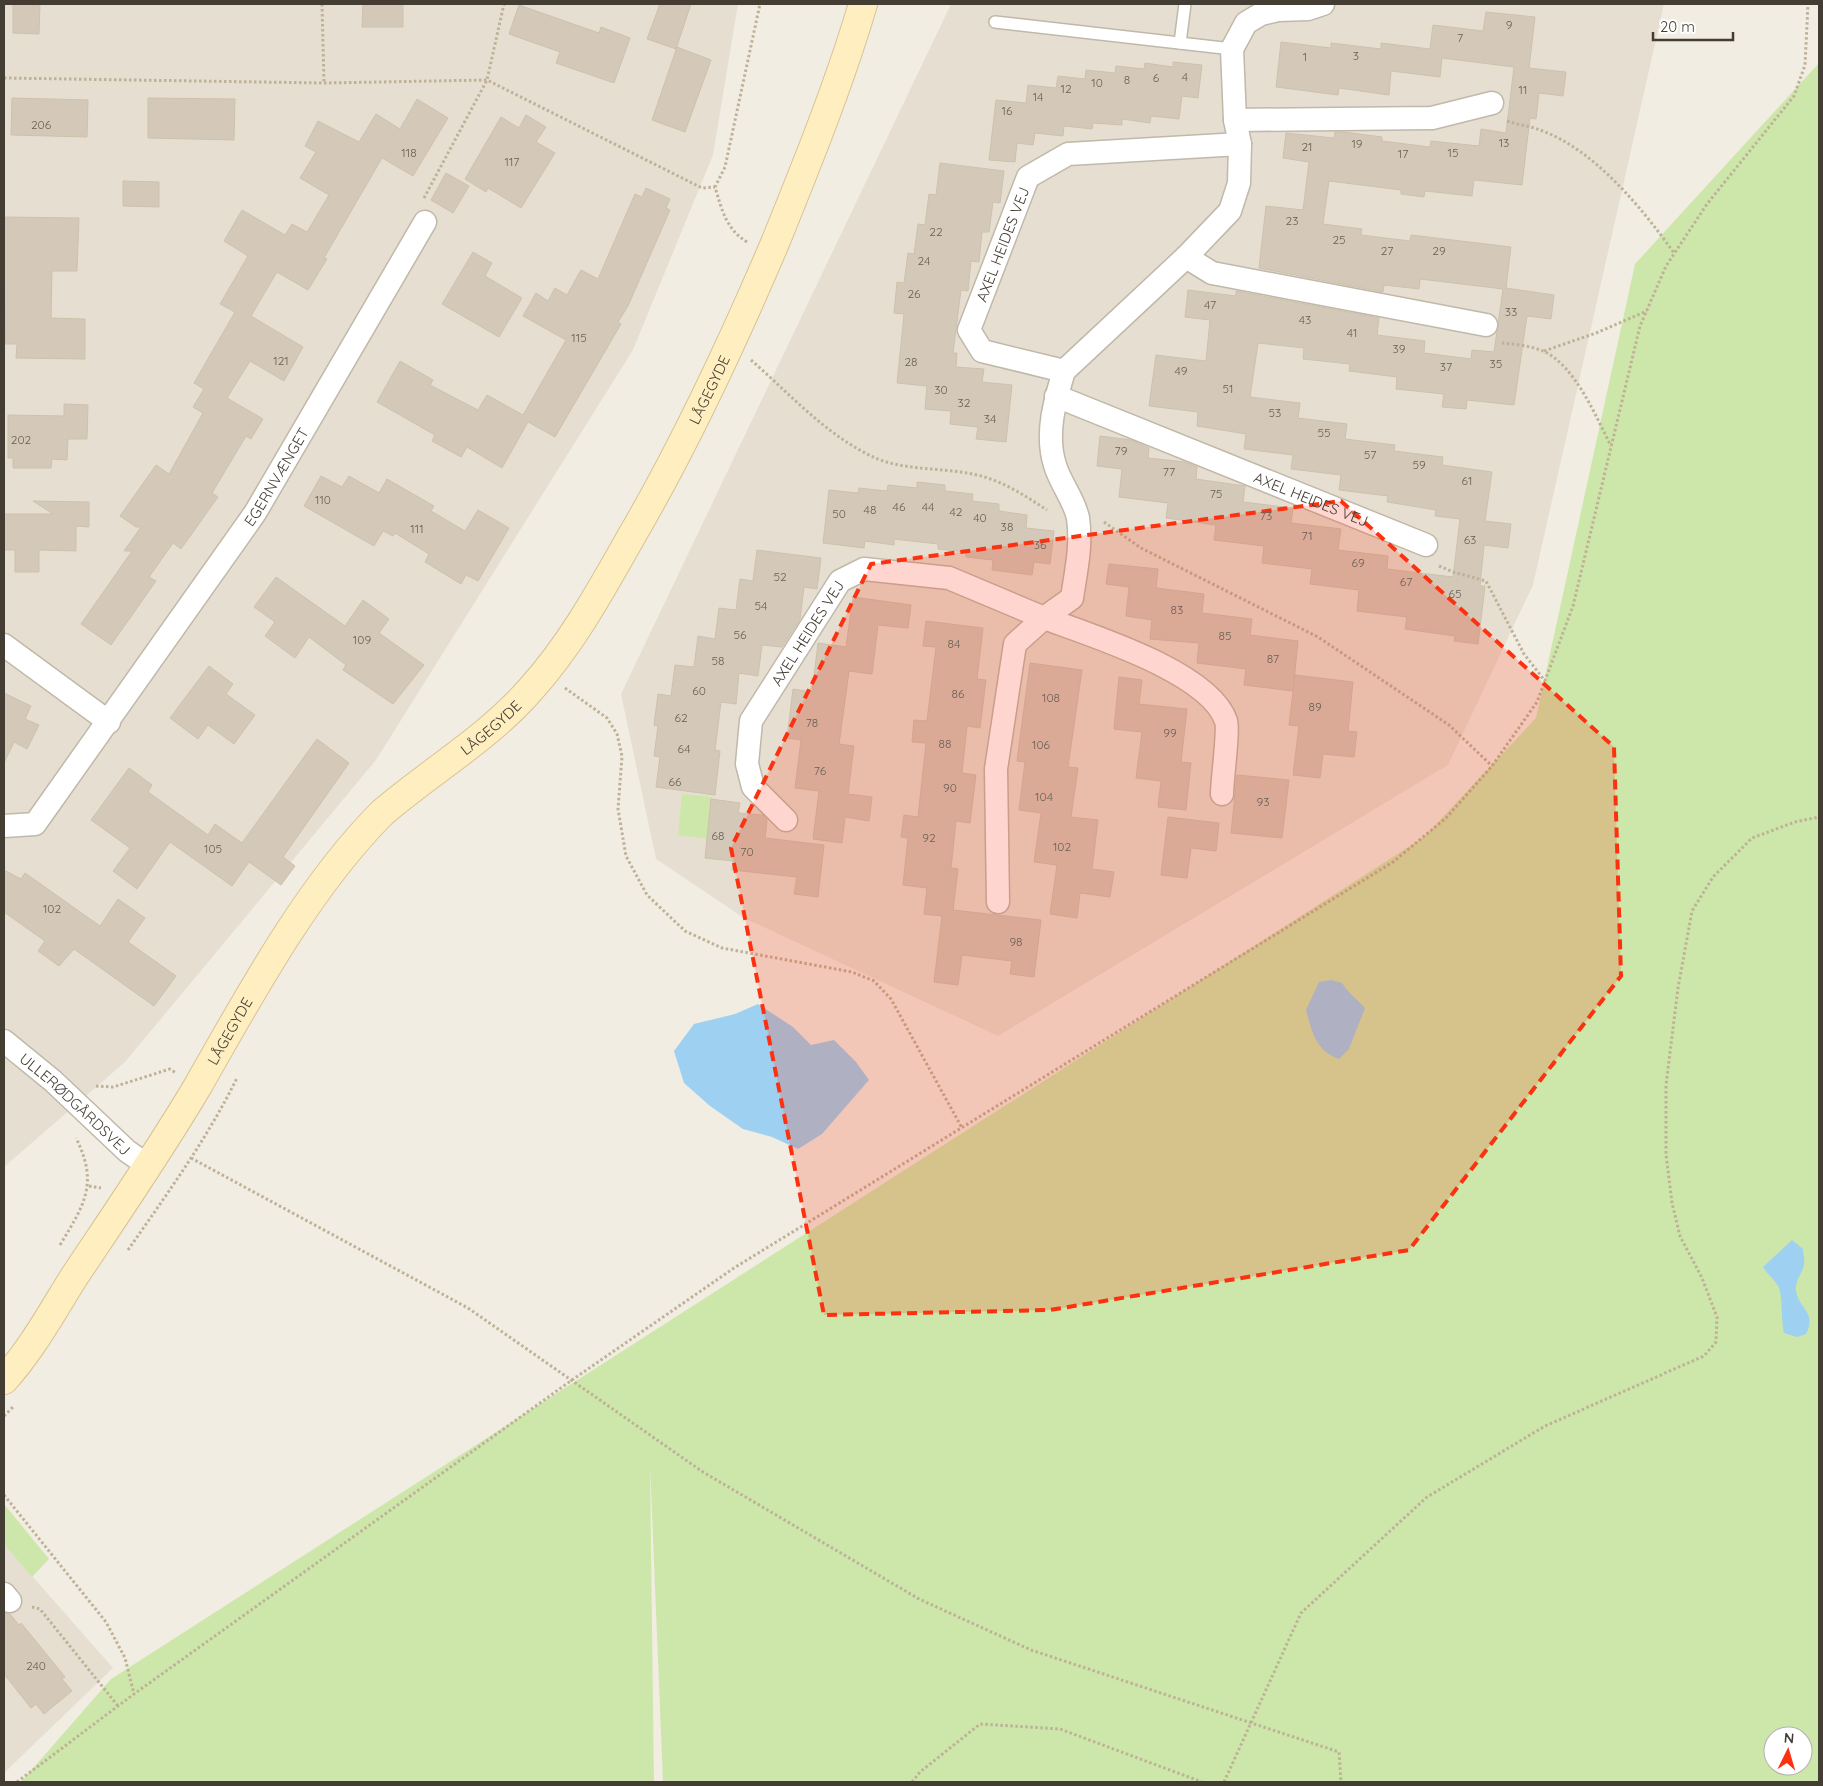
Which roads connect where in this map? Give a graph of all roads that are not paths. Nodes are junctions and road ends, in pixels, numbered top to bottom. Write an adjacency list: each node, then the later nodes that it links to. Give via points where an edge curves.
1 (863, 4): 24 (street, LÅGEGYDE, via 825,118 729,348 644,515 586,613 544,673 512,709 398,800 367,828 333,870 276,953)
2 (1185, 4): 5 (lane)
3 (1323, 4): 6 (street, via 1308,9 1260,14 1246,24)
4 (994, 22): 5 (lane)
5 (1180, 43): 6 (lane)
6 (1232, 50): 8 (street)
7 (1492, 103): 8 (street, via 1432,118)
8 (1235, 120): 9 (street)
9 (1240, 144): 11 (street, via 1240,183 1230,211); 13 (street, AXEL HEIDES VEJ, via 1068,154 1028,177 969,330 982,351)
10 (425, 222): 18 (street, EGERNVÆNGET, via 255,513)
11 (1186, 257): 12 (street, via 1212,273); 13 (street)
12 (1486, 324)
13 (1064, 371): 14 (street)
14 (1056, 396): 15 (street, AXEL HEIDES VEJ); 16 (street, via 1050,434 1055,465 1077,515 1080,539 1072,598)
15 (1426, 545)
16 (1044, 618): 19 (street, AXEL HEIDES VEJ, via 1146,656 1209,694 1226,722); 20 (street, AXEL HEIDES VEJ, via 949,578 864,569 840,581 751,721 747,764 753,787); 22 (street, via 1015,644 996,769)
17 (4, 645): 18 (street)
18 (109, 722): 21 (street, EGERNVÆNGET, via 35,824)
19 (1222, 794)
20 (786, 820)
21 (4, 826)
22 (998, 902)
23 (4, 1040): 24 (street, ULLERØDGÅRDSVEJ, via 127,1151)
24 (147, 1165): 25 (street, LÅGEGYDE, via 32,1343)
25 (4, 1380)

